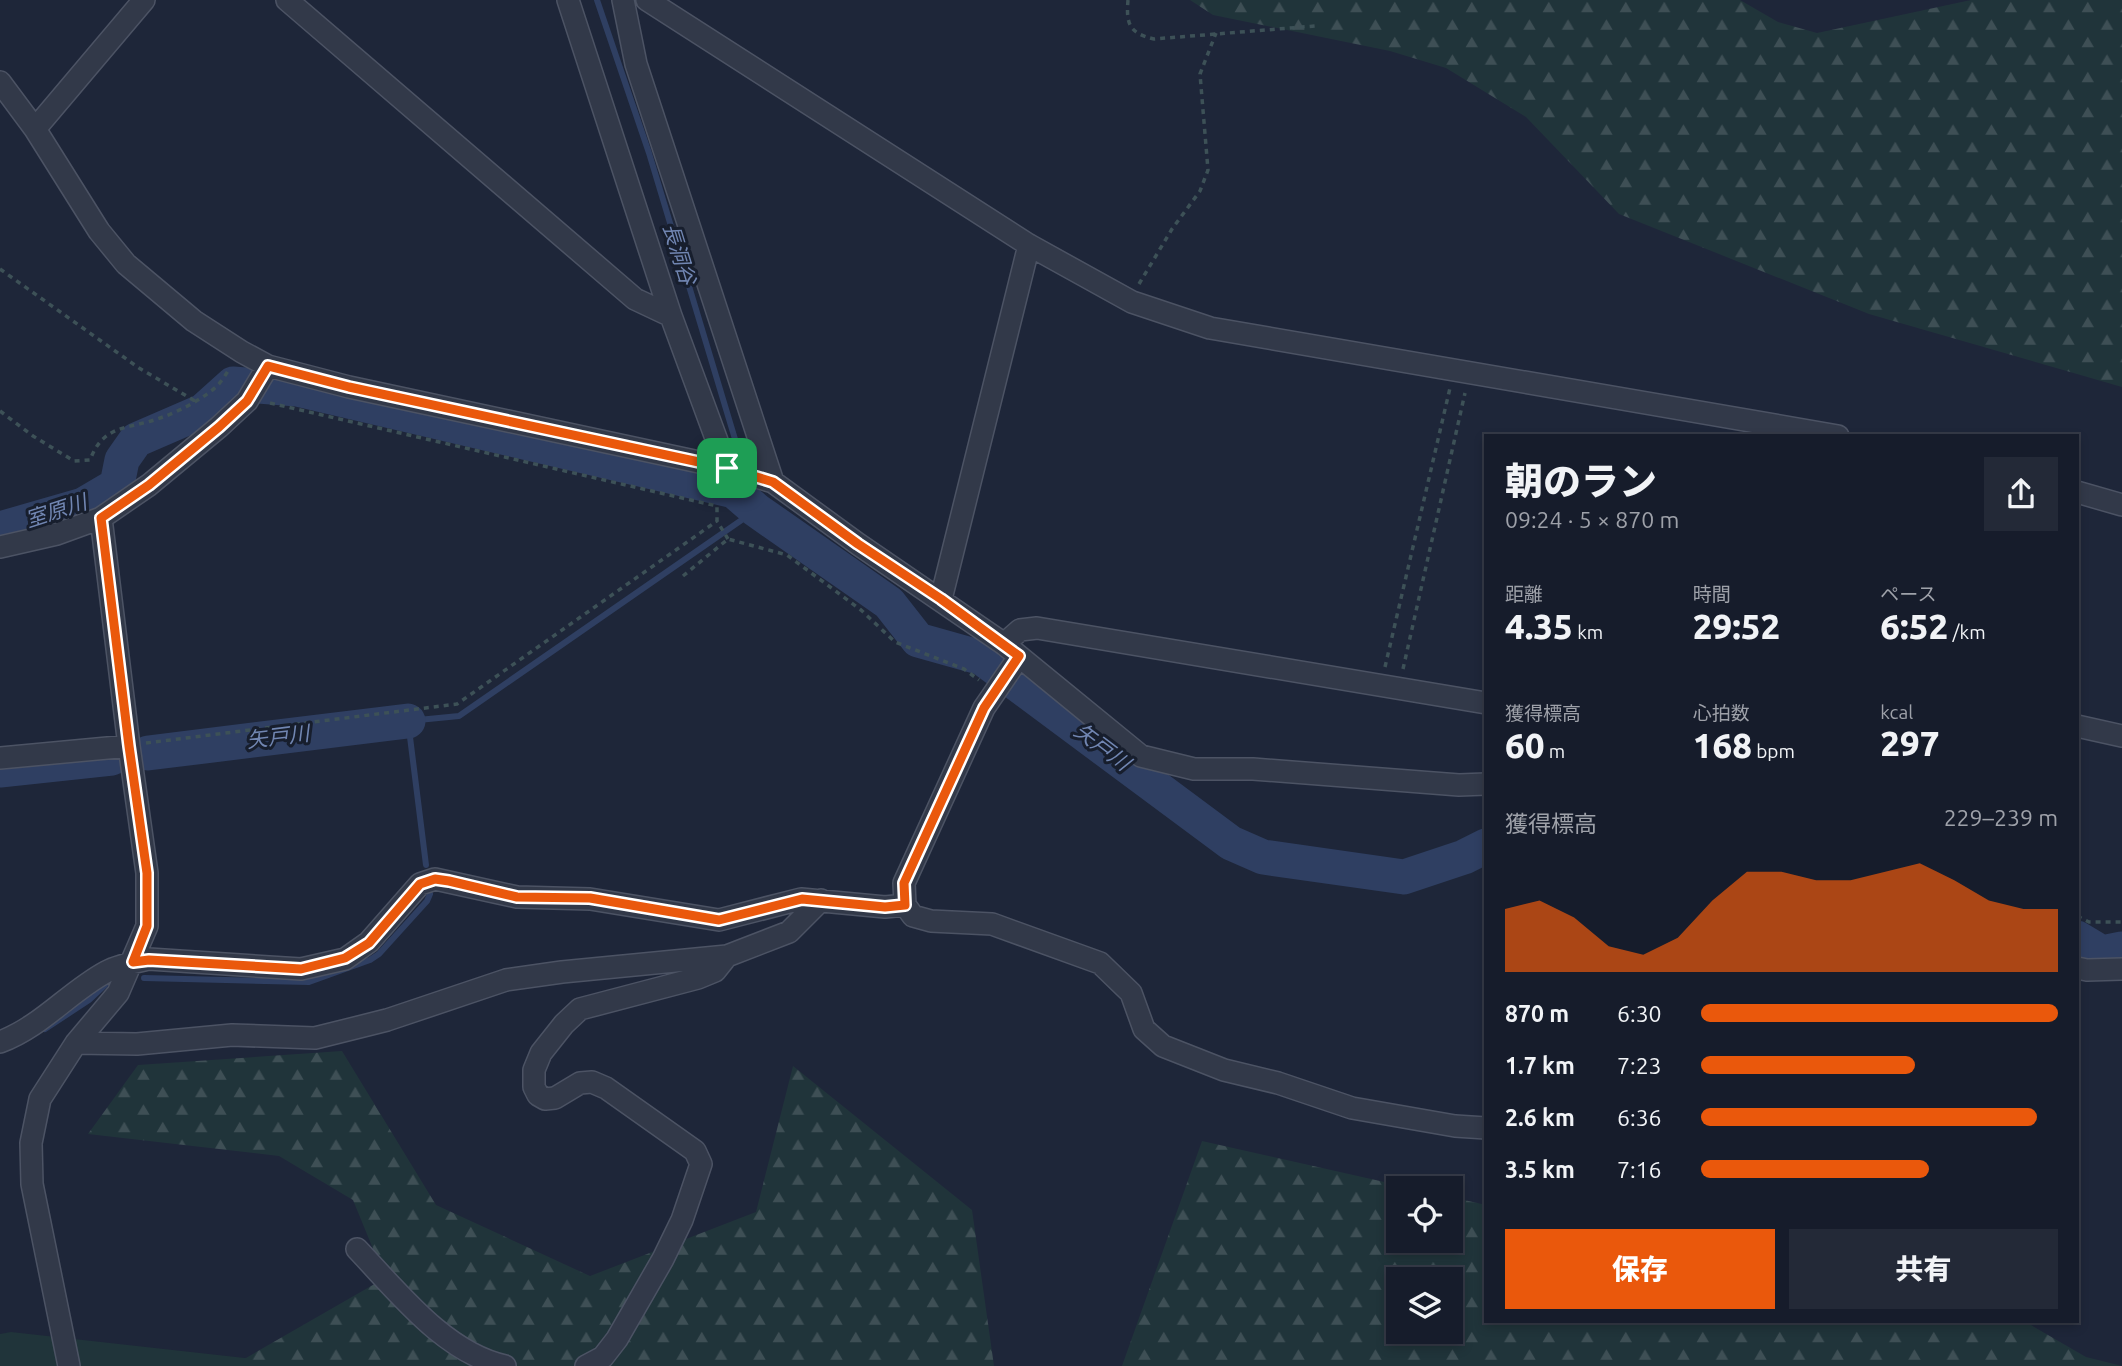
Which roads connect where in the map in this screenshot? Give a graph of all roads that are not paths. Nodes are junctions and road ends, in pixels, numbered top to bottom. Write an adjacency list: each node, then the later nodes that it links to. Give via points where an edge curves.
1 (144, 0): 7 (street)
2 (287, 0): 9 (street, via 635,299)
3 (568, 0): 9 (street)
4 (623, 0): 14 (street, via 636,64)
5 (647, 0): 8 (street)
6 (0, 82): 7 (street)
7 (35, 129): 10 (street, via 99,231 126,264 194,321)
8 (1030, 245): 11 (street, via 1132,302 1210,328 1461,372); 19 (street)
9 (671, 316): 13 (street)
10 (268, 366): 13 (street); 17 (street, via 247,401 149,485)
11 (1731, 427): 12 (street)
12 (1814, 434)
13 (727, 468): 14 (street)
14 (766, 480): 19 (street)
15 (2079, 493): 16 (street)
16 (2122, 505)
17 (101, 518): 18 (street); 24 (street)
18 (0, 547)
19 (941, 599): 20 (street)
20 (1012, 650): 21 (street, via 1020,630 1037,628); 26 (street, via 1140,757 1194,769); 28 (street, via 904,883)
21 (1484, 703)
22 (2079, 726): 23 (street)
23 (2122, 736)
24 (129, 746): 25 (street); 30 (street, via 147,873 147,926)
25 (0, 758)
26 (1484, 784)
27 (821, 900): 28 (street); 29 (street, via 789,932); 30 (street, via 802,899 719,920 590,898 517,897 435,879 420,884 369,943 345,958 301,969)
28 (905, 905): 35 (street, via 913,916 992,924 1100,963 1131,993 1144,1029 1163,1046 1224,1070 1352,1108)
29 (727, 956): 34 (street, via 506,980 387,1020 315,1038 232,1035 137,1044); 39 (street, via 715,971 698,978 580,1009 541,1053 534,1070 534,1087 545,1099 592,1082 695,1151 701,1164 682,1220 650,1282 617,1339 603,1357)
30 (133, 962): 33 (street, via 107,971); 34 (street, via 118,993)
31 (2079, 968): 32 (street)
32 (2122, 968)
33 (0, 1042)
34 (76, 1043): 37 (street, via 40,1099 31,1143 32,1184)
35 (1484, 1128)
36 (357, 1249): 38 (street, via 431,1326 486,1362)
37 (69, 1366)
38 (505, 1366)
39 (586, 1366)

